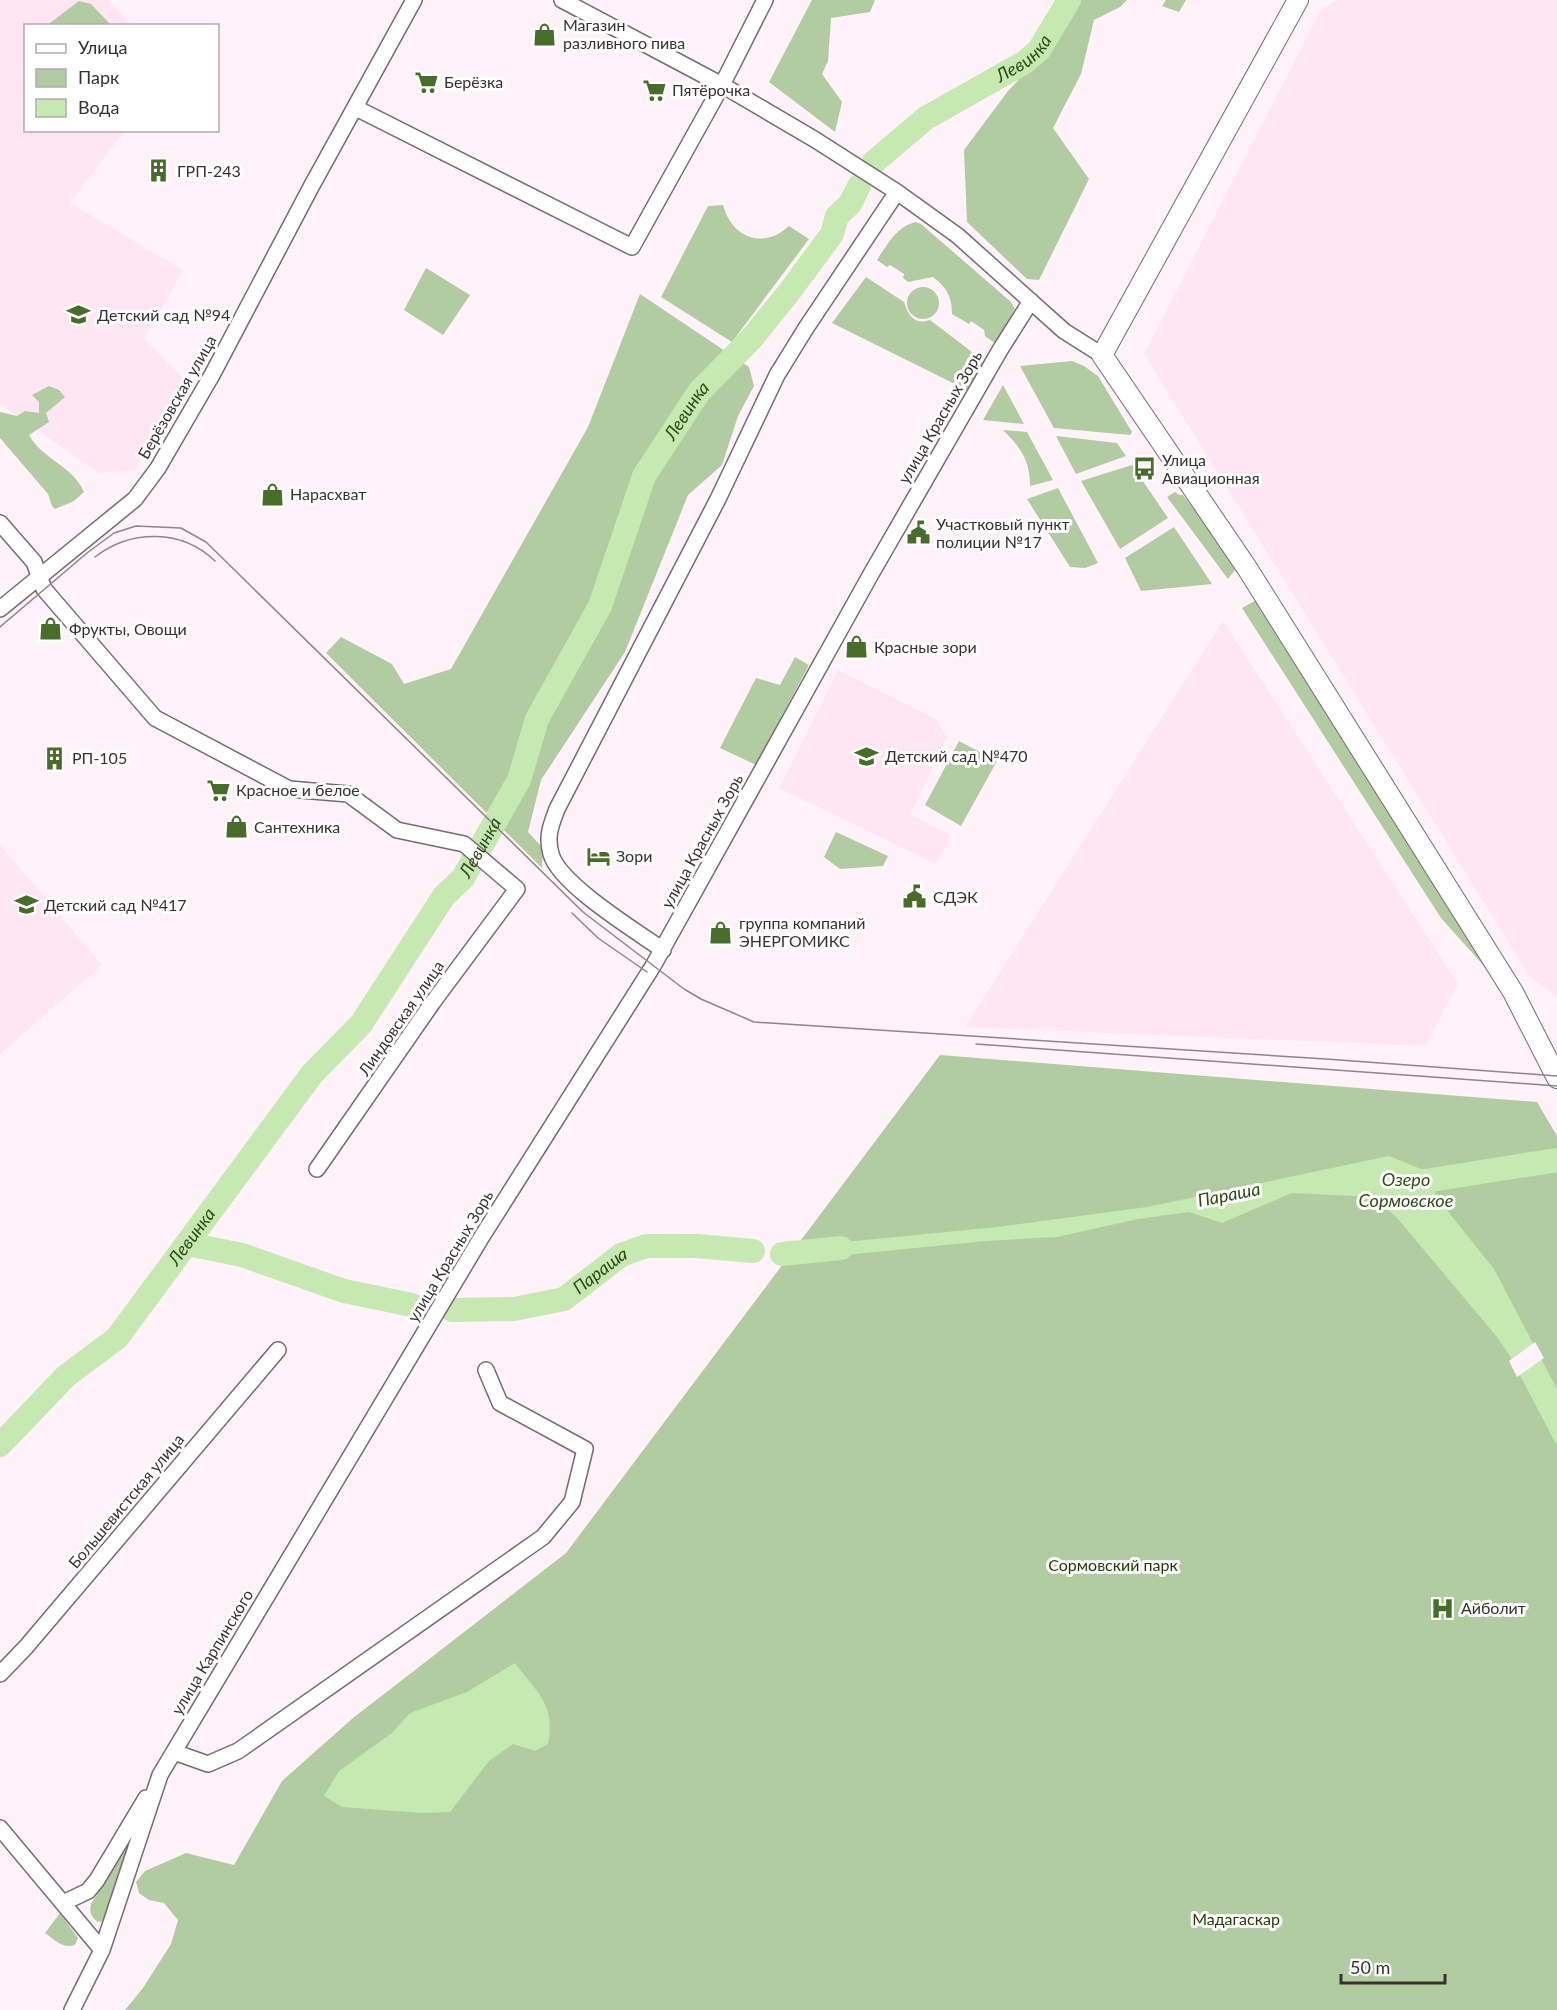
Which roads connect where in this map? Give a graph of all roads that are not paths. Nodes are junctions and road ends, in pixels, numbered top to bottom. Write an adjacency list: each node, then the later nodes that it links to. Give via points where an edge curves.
1 (414, 0): 6 (street, Берёзовская улица)
2 (562, 0): 5 (street)
3 (765, 0): 5 (street)
4 (1298, 0): 9 (main road)
5 (722, 84): 6 (street, via 632,247); 7 (street)
6 (356, 108): 11 (street, Берёзовская улица, via 158,468 135,499)
7 (897, 192): 8 (street, via 958,236); 13 (street, via 777,375 548,833 551,855 562,872)
8 (1031, 301): 9 (street, via 1064,331); 13 (street, улица Красных Зорь, via 871,574)
9 (1102, 355): 14 (main road, via 1248,568)
10 (0, 523): 11 (street, via 34,562)
11 (39, 576): 12 (street, Берёзовская улица); 16 (street, Линдовская улица, via 44,589 155,718 289,789 348,795 397,830 464,844 517,889)
12 (0, 609)
13 (663, 950): 19 (street, улица Красных Зорь)
14 (1552, 1058): 15 (main road)
15 (1557, 1078)
16 (317, 1169)
17 (278, 1350): 20 (street, Большевистская улица)
18 (486, 1370): 21 (street, via 500,1403 585,1449 572,1502 543,1536 238,1751 208,1764)
19 (390, 1390): 21 (street, улица Карпинского)
20 (0, 1674)
21 (174, 1752): 22 (street, улица Карпинского)
22 (160, 1775): 24 (street, via 97,1880 88,1891); 25 (street, улица Карпинского)
23 (0, 1828): 24 (street)
24 (63, 1903): 25 (street)
25 (102, 1950): 26 (street, улица Карпинского)
26 (72, 2010)

